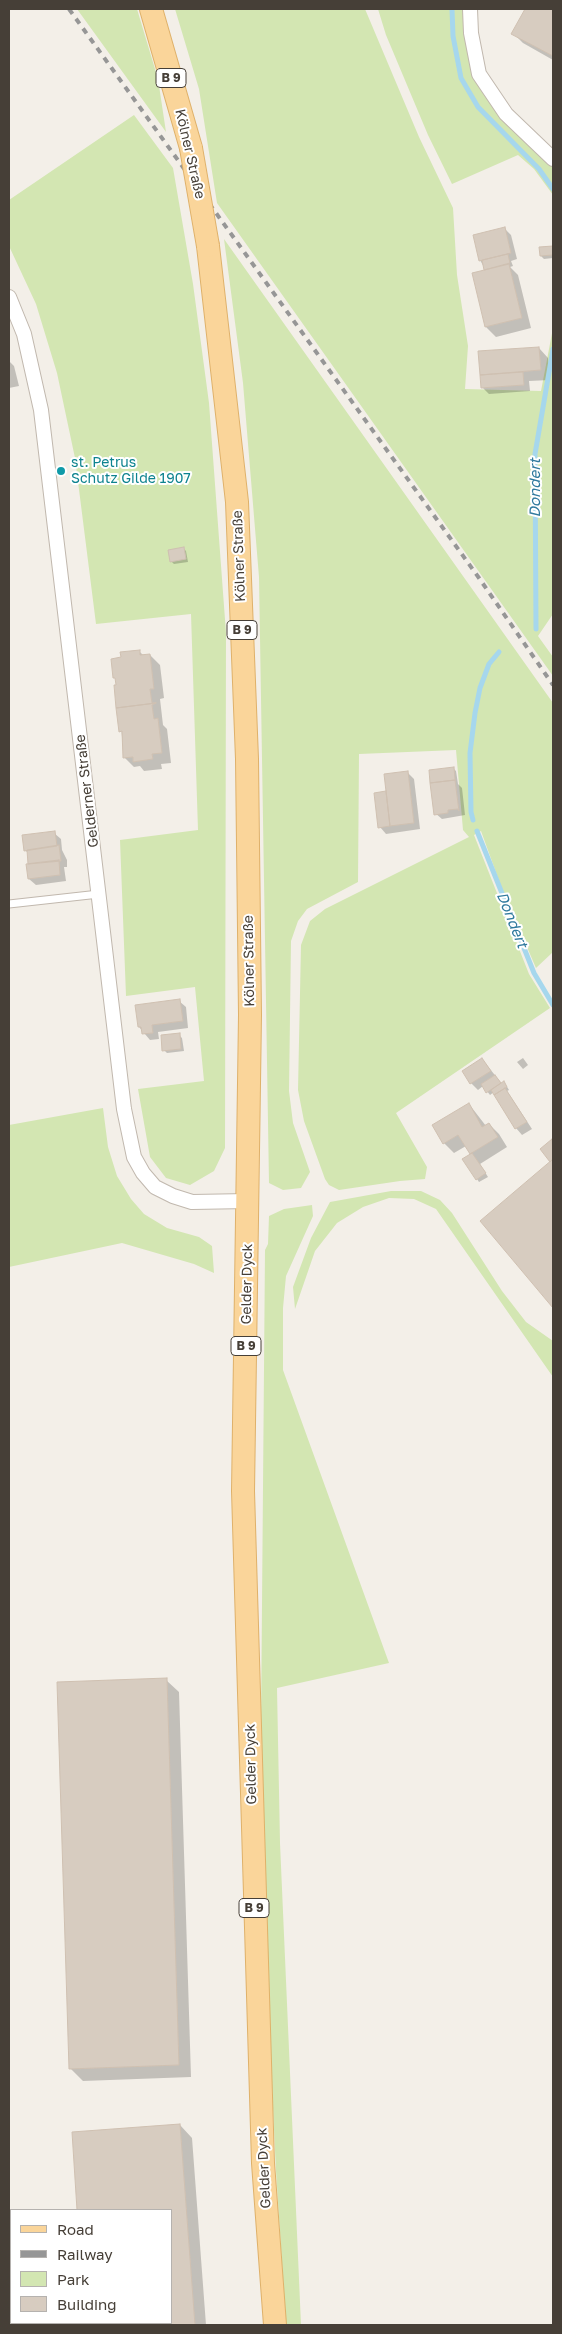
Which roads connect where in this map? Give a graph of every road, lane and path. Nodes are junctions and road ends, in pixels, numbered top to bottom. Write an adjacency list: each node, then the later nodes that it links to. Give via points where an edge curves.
1 (151, 9): 7 (main road, Kölner Straße / B 9, bridge, via 191,148 208,246 237,502 247,758)
2 (470, 9): 3 (street, via 479,74 506,114)
3 (553, 159)
4 (9, 297): 5 (street, Gelderner Straße, via 24,334 41,410)
5 (99, 894): 6 (lane); 7 (street, Gelderner Straße, via 124,1109 134,1157 155,1186 173,1196 192,1202)
6 (9, 904)
7 (248, 1201): 8 (main road, Gelder Dyck / B 9, via 243,1490 263,2163)
8 (275, 2325)

